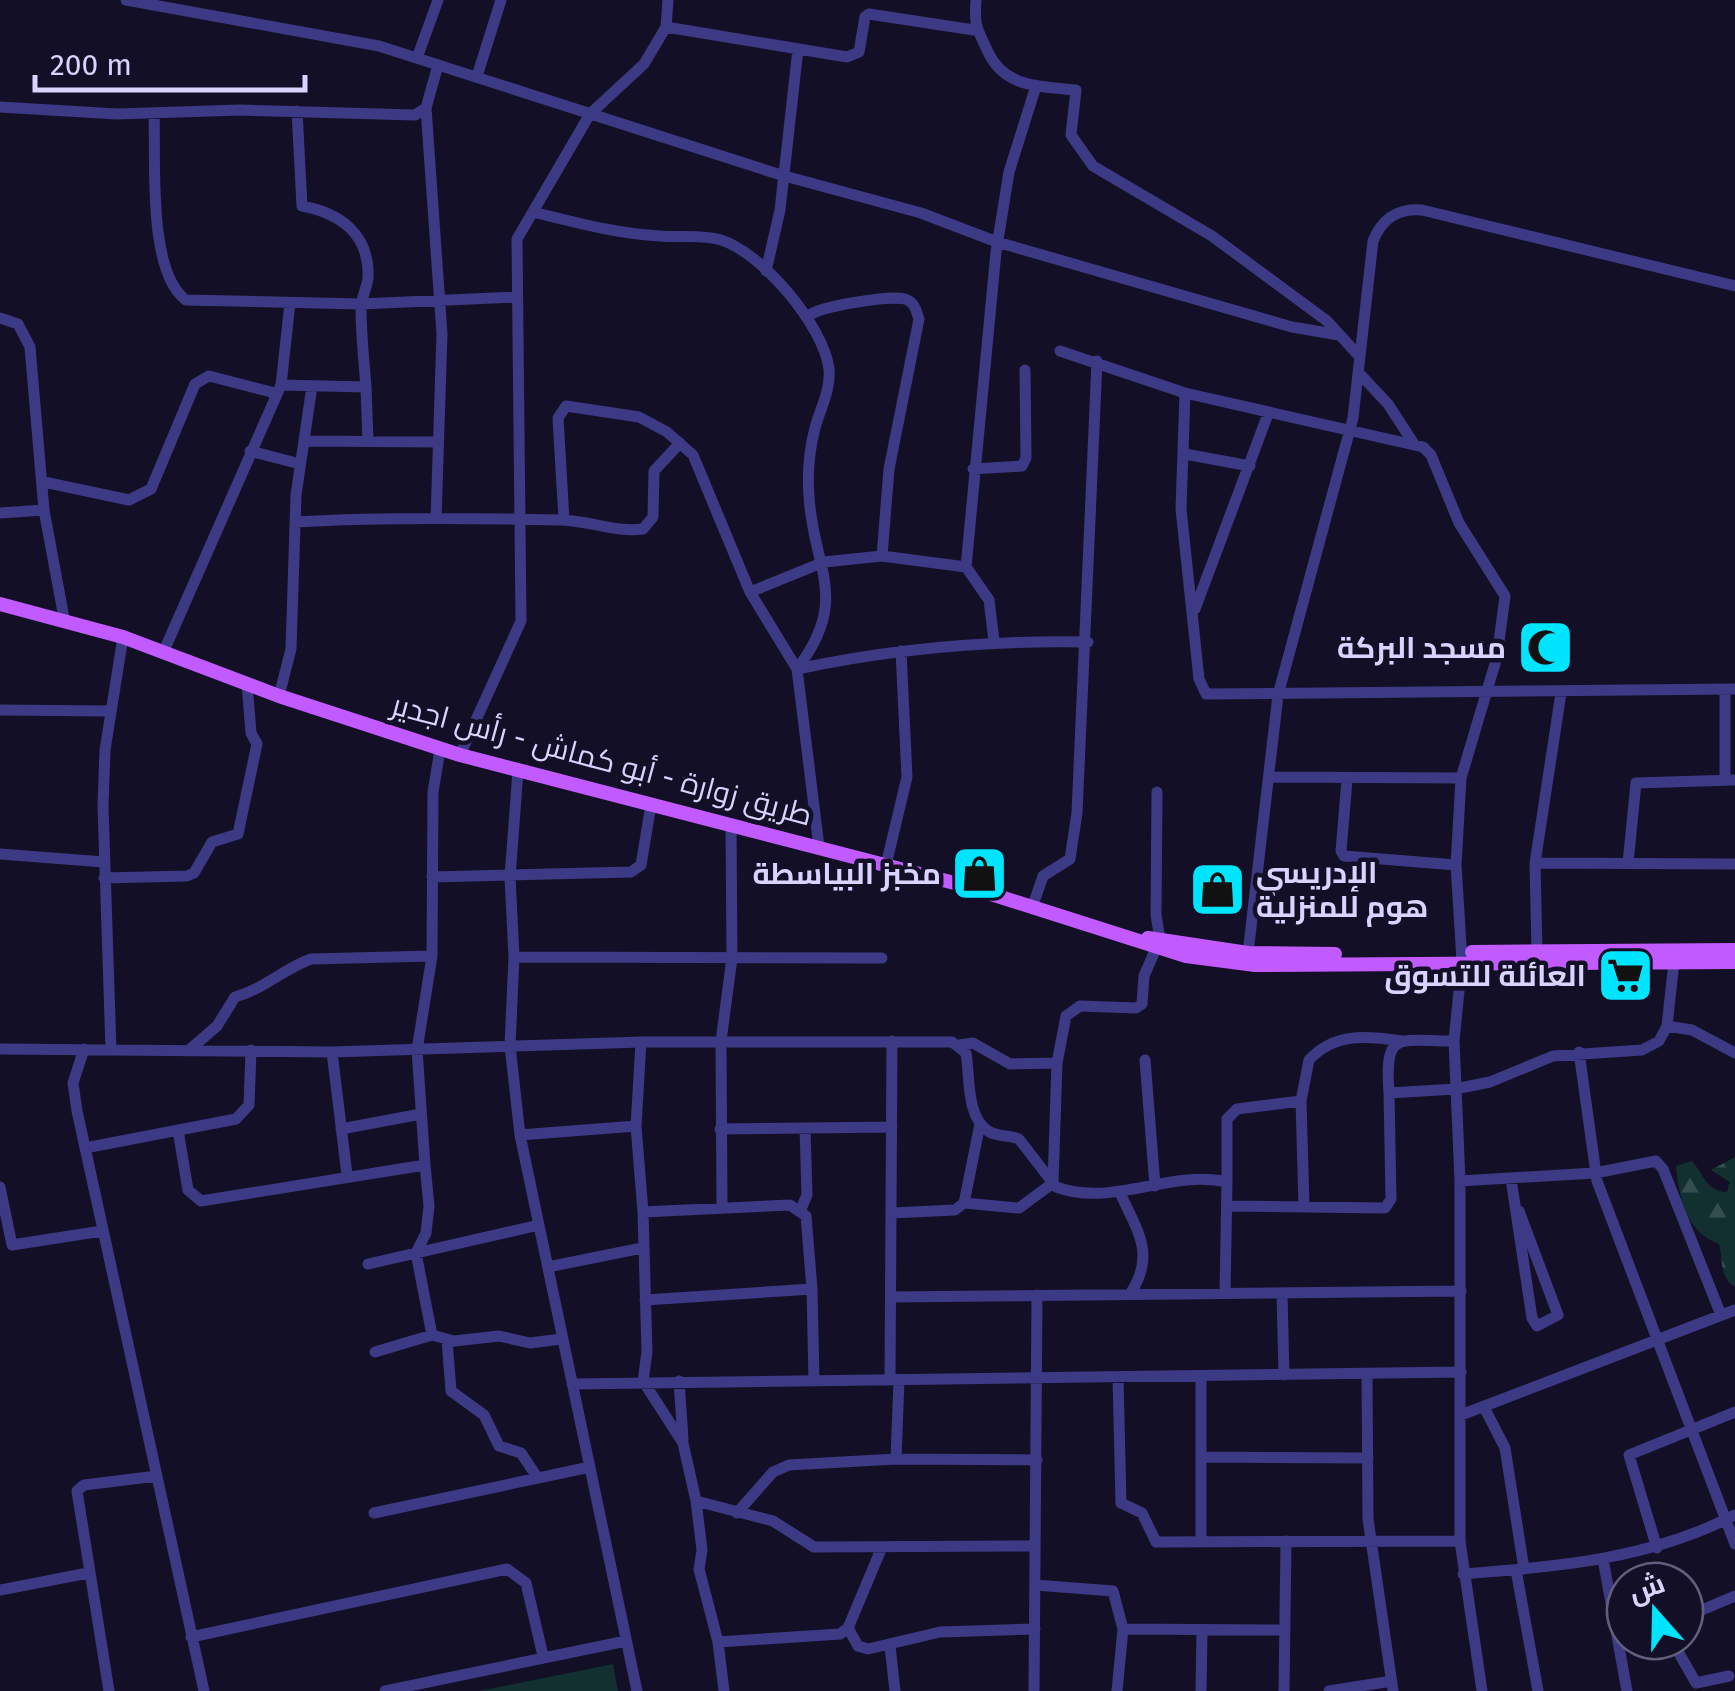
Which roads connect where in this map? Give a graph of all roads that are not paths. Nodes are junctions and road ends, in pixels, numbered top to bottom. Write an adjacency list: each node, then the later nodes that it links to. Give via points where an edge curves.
1 (126, 0): 9 (street)
2 (438, 0): 9 (street)
3 (501, 0): 11 (street)
4 (668, 0): 6 (street)
5 (976, 0): 7 (street)
6 (666, 27): 8 (street); 17 (street, via 644,64)
7 (974, 30): 8 (street, via 869,14 854,56); 12 (street, via 1002,76)
8 (798, 49): 18 (street)
9 (417, 58): 10 (street)
10 (438, 65): 11 (street); 14 (street)
11 (477, 76): 17 (street)
12 (1036, 86): 20 (street, via 1009,172); 29 (street, via 1076,90 1071,136 1093,166 1212,236)
13 (0, 107): 16 (street)
14 (426, 108): 15 (street, via 415,115); 24 (street)
15 (297, 111): 16 (street); 26 (street, via 302,206 334,212 349,226 365,254 368,280)
16 (154, 113): 25 (street, via 160,247 176,293 193,302)
17 (590, 114): 18 (street); 19 (street)
18 (782, 175): 20 (street); 21 (street)
19 (533, 212): 21 (street, via 647,235 725,241); 23 (street, via 518,239)
20 (997, 242): 29 (street, via 1292,327); 50 (street)
21 (766, 271): 27 (street)
22 (1735, 286): 31 (street, via 1410,209 1388,218 1372,241)
23 (518, 298): 24 (street); 55 (street)
24 (441, 300): 26 (street); 43 (street)
25 (290, 303): 26 (street); 37 (street)
26 (361, 304): 36 (street)
27 (808, 316): 58 (street, via 830,306 904,298 919,319 889,469); 59 (street, via 829,372 808,464 809,509)
28 (0, 318): 51 (street, via 18,324 30,347)
29 (1338, 334): 31 (street)
30 (1060, 352): 32 (street)
31 (1360, 358): 34 (street)
32 (1097, 361): 38 (street); 67 (street)
33 (1025, 370): 50 (street, via 1022,466)
34 (1358, 372): 40 (street); 45 (street)
35 (312, 386): 36 (street); 37 (street); 41 (street)
36 (366, 387): 42 (street)
37 (278, 390): 46 (street); 51 (street, via 209,376 194,384 151,489 129,500)
38 (1186, 393): 39 (street); 47 (street)
39 (1268, 414): 40 (street); 49 (street)
40 (1348, 433): 45 (street); 76 (street)
41 (304, 441): 42 (street); 48 (street)
42 (368, 441): 43 (street)
43 (438, 442): 54 (street)
44 (680, 443): 56 (street, via 654,472 649,525 629,531); 56 (street, via 639,417 566,406 558,418); 61 (street, via 693,456)
45 (1414, 444): 73 (street, via 1431,455 1459,524 1505,596)
46 (250, 451): 48 (street); 69 (street)
47 (1185, 454): 49 (street); 63 (street, via 1182,509)
48 (300, 464): 57 (street)
49 (1250, 466): 63 (street)
50 (972, 469): 60 (street)
51 (44, 482): 52 (street)
52 (44, 510): 53 (street); 64 (street)
53 (0, 513)
54 (436, 519): 55 (street); 57 (street)
55 (521, 520): 56 (street); 80 (street, via 522,621)
56 (564, 520)
57 (295, 522): 75 (street, via 291,649)
58 (882, 556): 59 (street); 60 (street)
59 (824, 562): 61 (street); 70 (street, via 825,614 818,642)
60 (966, 567): 66 (street, via 990,600)
61 (750, 592): 70 (street)
62 (0, 604): 64 (main road, طريق زوارة - أبو كماش - رأس اجدير)
63 (1193, 613): 76 (street, via 1198,679 1206,694)
64 (64, 618): 65 (main road, طريق زوارة - أبو كماش - رأس اجدير)
65 (123, 637): 69 (main road, طريق زوارة - أبو كماش - رأس اجدير); 78 (street)
66 (994, 641): 67 (street); 68 (street)
67 (1088, 642): 100 (street, via 1070,859 1043,876)
68 (902, 650): 70 (street); 95 (street, via 906,777)
69 (163, 653): 71 (main road, طريق زوارة - أبو كماش - رأس اجدير)
70 (798, 669): 89 (street)
71 (247, 683): 75 (main road, طريق زوارة - أبو كماش - رأس اجدير); 99 (street, via 256,744 238,834 212,842 187,876)
72 (1730, 689): 74 (street); 84 (street)
73 (1485, 690): 74 (street); 76 (street); 83 (street)
74 (1561, 694): 92 (street)
75 (280, 696): 79 (main road, طريق زوارة - أبو كماش - رأس اجدير)
76 (1278, 696): 82 (street)
77 (0, 710): 78 (street)
78 (110, 711): 91 (street)
79 (440, 750): 80 (main road, طريق زوارة - أبو كماش - رأس اجدير); 97 (street)
80 (460, 756): 81 (main road, طريق زوارة - أبو كماش - رأس اجدير)
81 (518, 771): 87 (main road, طريق زوارة - أبو كماش - رأس اجدير); 98 (street)
82 (1269, 777): 85 (street); 104 (street)
83 (1461, 778): 85 (street); 96 (street)
84 (1730, 779): 93 (street, via 1636,783)
85 (1347, 780): 96 (street, via 1344,856)
86 (1157, 792): 101 (street)
87 (651, 805): 88 (main road, طريق زوارة - أبو كماش - رأس اجدير); 98 (street, via 638,868)
88 (732, 826): 89 (main road, طريق زوارة - أبو كماش - رأس اجدير); 109 (street)
89 (819, 848): 95 (main road, طريق زوارة - أبو كماش - رأس اجدير)
90 (0, 854): 91 (street)
91 (104, 862): 99 (street)
92 (1535, 863): 93 (street); 103 (street)
93 (1628, 863): 94 (street)
94 (1735, 864)
95 (886, 865): 100 (main road, طريق زوارة - أبو كماش - رأس اجدير)
96 (1456, 865): 108 (street)
97 (432, 877): 98 (street); 106 (street)
98 (510, 877): 107 (street)
99 (104, 878): 123 (street)
100 (1033, 905): 101 (main road, طريق زوارة - أبو كماش - رأس اجدير)
101 (1159, 944): 105 (main road, طريق زوارة - أبو كماش - رأس اجدير); 131 (street, via 1144,976 1142,1004 1080,1006 1066,1016)
102 (1735, 950): 103 (main road)
103 (1536, 951): 108 (main road)
104 (1248, 953): 105 (main road); 108 (main road)
105 (1202, 954): 108 (main road, via 1256,964)
106 (432, 956): 125 (street); 126 (street, via 298,963 263,989 235,997 217,1026)
107 (514, 956): 109 (street); 120 (street)
108 (1462, 956): 111 (main road); 114 (street)
109 (732, 958): 110 (street); 115 (street)
110 (882, 958)
111 (1674, 962): 112 (main road); 113 (street)
112 (1735, 962)
113 (1667, 1026): 128 (street, via 1659,1041 1642,1050); 129 (street, via 1716,1040)
114 (1454, 1040): 117 (street); 132 (street)
115 (720, 1041): 116 (street); 118 (street); 141 (street)
116 (892, 1041): 119 (street); 138 (street)
117 (1402, 1041): 133 (street, via 1388,1051); 134 (street, via 1362,1036 1321,1048 1309,1060)
118 (641, 1042): 120 (street); 137 (street)
119 (960, 1045): 131 (street, via 972,1043 1010,1064); 136 (street)
120 (510, 1046): 125 (street); 143 (street)
121 (0, 1049): 122 (street)
122 (84, 1049): 123 (street); 144 (street, via 72,1083)
123 (111, 1050): 126 (street)
124 (251, 1050): 126 (street); 127 (street); 142 (street, via 246,1113)
125 (417, 1050): 127 (street); 135 (street)
126 (188, 1051)
127 (332, 1052): 139 (street)
128 (1579, 1052): 132 (street); 146 (street)
129 (1735, 1053)
130 (1146, 1060): 152 (street)
131 (1058, 1063): 151 (street)
132 (1455, 1090): 133 (street); 149 (street)
133 (1389, 1093): 157 (street, via 1390,1204)
134 (1301, 1102): 150 (street, via 1236,1109 1228,1119); 157 (street)
135 (421, 1114): 139 (street); 145 (street)
136 (980, 1124): 151 (street, via 1019,1139); 155 (street)
137 (636, 1126): 143 (street); 161 (street)
138 (892, 1127): 140 (street); 162 (street)
139 (342, 1128): 147 (street)
140 (805, 1128): 141 (street); 159 (street)
141 (720, 1129): 158 (street)
142 (178, 1130): 144 (street); 147 (street, via 188,1190 201,1201)
143 (520, 1134): 163 (street)
144 (85, 1148): 164 (street)
145 (425, 1165): 147 (street); 166 (street, via 428,1219)
146 (1596, 1172): 148 (street); 178 (street, via 1660,1164); 182 (street)
147 (347, 1174)
148 (1511, 1179): 149 (street); 160 (street)
149 (1460, 1181): 170 (street)
150 (1226, 1182): 152 (street); 156 (street)
151 (1053, 1184): 154 (street, via 1074,1194); 155 (street, via 1019,1208)
152 (1155, 1186): 154 (street)
153 (0, 1187): 164 (street, via 12,1245)
154 (1120, 1193): 173 (street, via 1144,1254 1144,1272)
155 (964, 1203): 162 (street, via 955,1210)
156 (1228, 1206): 157 (street); 171 (street)
157 (1304, 1206)
158 (722, 1208): 159 (street); 161 (street)
159 (802, 1208): 169 (street)
160 (1518, 1211): 160 (street, via 1558,1315 1537,1326 1532,1318)
161 (643, 1212): 165 (street)
162 (892, 1213): 175 (street)
163 (539, 1226): 166 (street); 168 (street)
164 (102, 1232): 205 (street)
165 (642, 1248): 168 (street); 176 (street)
166 (416, 1253): 167 (street); 179 (street)
167 (368, 1264)
168 (548, 1267): 180 (street)
169 (812, 1289): 176 (street); 190 (street)
170 (1461, 1291): 172 (street); 184 (street)
171 (1225, 1293): 172 (street); 173 (street)
172 (1282, 1293): 186 (street)
173 (1130, 1294): 174 (street)
174 (1037, 1295): 175 (street); 189 (street)
175 (891, 1297): 191 (street)
176 (644, 1300): 192 (street)
177 (1735, 1310): 178 (street)
178 (1721, 1315): 182 (street)
179 (432, 1335): 181 (street); 183 (street)
180 (562, 1339): 181 (street); 194 (street)
181 (447, 1340): 206 (street, via 451,1391 484,1415 499,1446 521,1453)
182 (1655, 1340): 195 (street); 198 (street)
183 (376, 1352)
184 (1461, 1372): 185 (street); 197 (street)
185 (1367, 1374): 186 (street); 201 (street)
186 (1284, 1375): 187 (street)
187 (1201, 1376): 188 (street); 200 (street)
188 (1118, 1378): 189 (street); 211 (street, via 1121,1503 1142,1513 1156,1542)
189 (1038, 1379): 191 (street); 203 (street)
190 (814, 1380): 191 (street); 193 (street)
191 (895, 1380): 202 (street)
192 (644, 1381): 193 (street); 194 (street); 199 (street)
193 (679, 1381): 199 (street)
194 (572, 1384): 204 (street)
195 (1484, 1407): 197 (street); 221 (street, via 1505,1448)
196 (1735, 1412): 198 (street)
197 (1461, 1415): 213 (street)
198 (1690, 1429): 210 (street); 218 (street, via 1629,1455)
199 (683, 1443): 207 (street)
200 (1201, 1457): 201 (street); 211 (street)
201 (1368, 1458): 214 (street)
202 (896, 1459): 203 (street); 209 (street, via 781,1466)
203 (1037, 1460): 216 (street)
204 (590, 1467): 206 (street); 234 (street)
205 (156, 1476): 222 (street, via 84,1484 77,1492); 233 (street)
206 (536, 1477): 208 (street)
207 (696, 1501): 209 (street); 235 (street, via 699,1569)
208 (374, 1513)
209 (737, 1513): 217 (street, via 773,1521 814,1548)
210 (1730, 1518): 215 (street); 218 (street)
211 (1201, 1541): 212 (street)
212 (1286, 1541): 214 (street); 231 (street)
213 (1460, 1541): 214 (street); 223 (street)
214 (1373, 1542): 241 (street)
215 (1735, 1544)
216 (1035, 1546): 217 (street); 224 (street)
217 (882, 1547): 228 (street)
218 (1657, 1548): 219 (street)
219 (1604, 1559): 220 (street); 221 (street)
220 (1605, 1564)
221 (1520, 1570): 223 (street); 254 (street)
222 (88, 1573): 225 (street); 242 (street)
223 (1464, 1574): 253 (street)
224 (1034, 1585): 229 (street, via 1113,1590); 230 (street)
225 (0, 1590)
226 (1735, 1596): 227 (street)
227 (1705, 1609)
228 (848, 1628): 235 (street, via 835,1636); 236 (street, via 858,1646)
229 (1123, 1628): 232 (street); 249 (street)
230 (1035, 1629): 236 (street, via 940,1632); 248 (street)
231 (1285, 1630): 232 (street); 251 (street)
232 (1202, 1631): 250 (street)
233 (192, 1637): 237 (street, via 507,1569 526,1584); 243 (street)
234 (626, 1641): 237 (street); 245 (street)
235 (718, 1642): 246 (street)
236 (890, 1646): 247 (street)
237 (544, 1656): 244 (street)
238 (1623, 1661): 255 (street)
239 (1683, 1661): 240 (street, via 1696,1684)
240 (1732, 1675): 256 (street)
241 (1392, 1686): 252 (street)
242 (109, 1691)
243 (204, 1691)
244 (385, 1691)
245 (636, 1691)
246 (724, 1691)
247 (895, 1691)
248 (1034, 1691)
249 (1117, 1691)
250 (1201, 1691)
251 (1284, 1691)
252 (1329, 1691)
253 (1482, 1691)
254 (1538, 1691)
255 (1627, 1691)
256 (1735, 1691)

